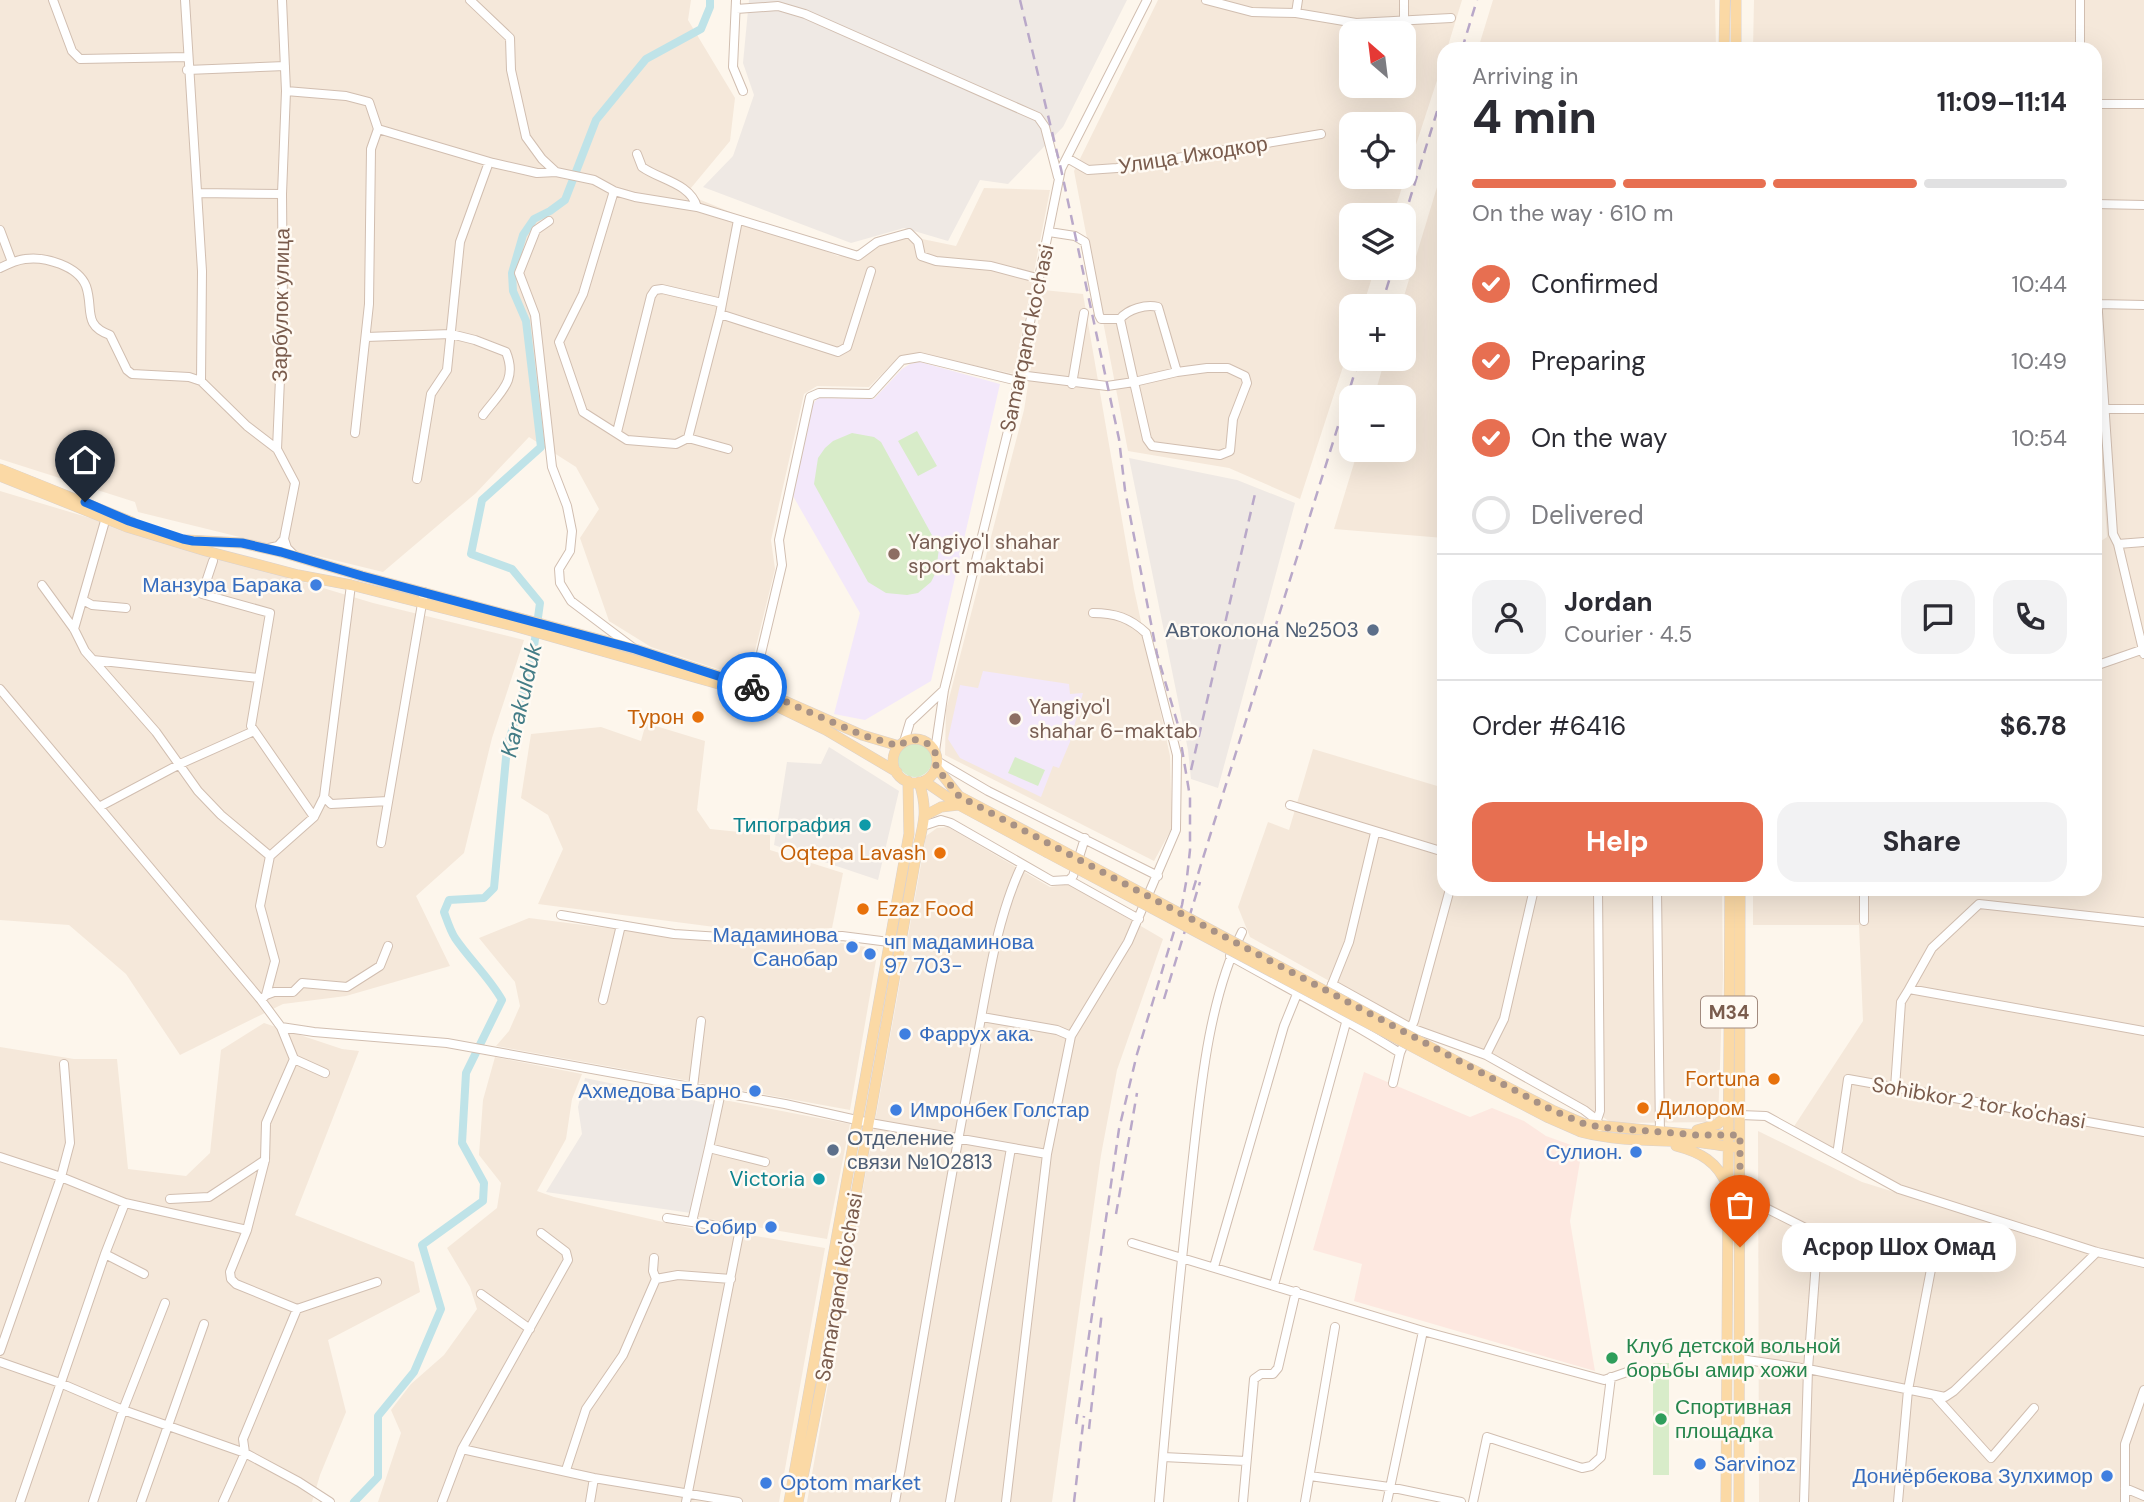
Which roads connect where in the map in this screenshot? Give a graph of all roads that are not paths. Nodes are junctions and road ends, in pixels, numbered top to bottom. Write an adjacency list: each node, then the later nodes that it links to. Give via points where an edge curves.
1 (53, 0): 20 (street, via 72,51 80,59)
2 (185, 0): 20 (street)
3 (282, 0): 21 (street, Зарбулок улица)
4 (470, 0): 32 (street, via 510,38 511,70 526,137)
5 (1147, 0): 30 (street, Samarqand ko'chasi)
6 (1206, 0): 13 (street, via 1252,12)
7 (1298, 0): 13 (street)
8 (1404, 0): 16 (street)
9 (1725, 0): 17 (main road)
10 (1736, 0): 18 (main road)
11 (2080, 0): 19 (street)
12 (736, 4): 24 (street, via 733,67); 33 (street, via 778,6 805,14 1038,117 1045,127)
13 (1296, 13): 15 (street)
14 (1451, 18): 16 (street)
15 (1344, 21)
16 (1404, 21)
17 (1724, 42)
18 (1736, 42)
19 (2080, 42)
20 (188, 57): 22 (street)
21 (285, 66): 22 (street); 23 (street, Зарбулок улица)
22 (187, 70): 35 (street)
23 (286, 91): 27 (street, via 369,102); 36 (street, Зарбулок улица)
24 (743, 91)
25 (2102, 104): 26 (street)
26 (2144, 104)
27 (378, 129): 31 (street); 55 (street, via 371,149)
28 (1321, 134): 30 (street, Улица Ижодкор, via 1117,168 1088,170)
29 (637, 154): 39 (street, via 642,167 691,194)
30 (1067, 158): 33 (street, Samarqand ko'chasi)
31 (489, 162): 32 (street, via 537,173); 54 (street, via 460,242)
32 (556, 172): 34 (street, via 594,180)
33 (1059, 183): 43 (street, Samarqand ko'chasi)
34 (614, 191): 39 (street); 65 (street, via 583,294 559,342 583,412)
35 (198, 193): 36 (street); 59 (street)
36 (282, 194): 68 (street, Зарбулок улица)
37 (2102, 205): 38 (street)
38 (2144, 205)
39 (697, 207): 40 (street)
40 (738, 220): 47 (street, via 858,256 877,242 909,233 918,242 921,256 928,259 991,266); 48 (street)
41 (549, 221): 90 (street, via 536,230 519,273 535,315 552,467 572,531 559,583 571,601)
42 (0, 230): 44 (street)
43 (1049, 232): 47 (street, Samarqand ko'chasi); 53 (street, via 1085,242 1098,315)
44 (12, 262): 45 (street); 59 (street, via 27,258 75,270 86,285 93,325 110,335 132,374)
45 (0, 268)
46 (871, 271): 52 (street, via 847,347 838,352)
47 (1037, 278): 58 (street, Samarqand ko'chasi)
48 (722, 303): 52 (street); 65 (street, via 655,290)
49 (2102, 304): 50 (street)
50 (2144, 305)
51 (1084, 313): 61 (street)
52 (720, 314): 67 (street)
53 (1121, 319): 56 (street, via 1149,304 1158,307); 60 (street)
54 (451, 334): 55 (street); 64 (street, via 506,352 512,366 510,377); 72 (street, via 447,370 431,394)
55 (366, 337): 66 (street)
56 (1177, 372): 60 (street); 60 (street, via 1228,368 1245,376 1247,383 1226,454 1152,446)
57 (2102, 374): 62 (street)
58 (1018, 378): 61 (street); 94 (street, via 920,357 902,360 871,394 818,393 810,397 779,540 782,565); 96 (street, Samarqand ko'chasi)
59 (201, 381): 68 (street)
60 (1134, 382): 61 (street)
61 (1072, 384)
62 (2104, 409): 63 (street); 77 (street, via 2113,534)
63 (2144, 409)
64 (483, 415)
65 (617, 432): 67 (street, via 627,440 676,444)
66 (355, 433)
67 (688, 438): 69 (street)
68 (277, 449): 74 (street, via 295,483)
69 (728, 449)
70 (0, 469): 73 (main road)
71 (0, 476): 73 (main road)
72 (417, 479)
73 (107, 515): 75 (main road, via 193,541); 80 (main road); 85 (street)
74 (284, 539): 78 (street); 79 (street, via 287,548)
75 (229, 542): 78 (main road); 80 (main road, via 219,546)
76 (2144, 542): 77 (street)
77 (2118, 544): 89 (street)
78 (267, 548): 79 (main road)
79 (300, 557): 81 (main road, via 310,569); 84 (main road)
80 (217, 558): 81 (main road); 93 (street, via 202,594 270,613)
81 (298, 575): 83 (main road)
82 (42, 585): 88 (street)
83 (351, 585): 84 (main road); 103 (street)
84 (422, 597): 90 (main road); 104 (street)
85 (83, 600): 86 (street); 88 (street)
86 (126, 608)
87 (1093, 613): 118 (street, via 1131,620 1146,633 1156,667 1177,755 1176,830)
88 (74, 629): 91 (street)
89 (2144, 650): 92 (street)
90 (634, 654): 94 (main road); 101 (main road, via 747,692 826,730)
91 (93, 660): 93 (street); 100 (street)
92 (2102, 664)
93 (259, 678): 97 (street)
94 (752, 687): 98 (main road, via 862,735)
95 (0, 689): 107 (street)
96 (944, 690): 98 (street, via 910,722); 99 (street, Samarqand ko'chasi)
97 (254, 731): 100 (street); 109 (street)
98 (902, 744): 99 (main road, via 911,739 925,741); 101 (main road, via 894,759)
99 (936, 760): 102 (main road, via 934,773); 112 (street); 114 (main road, via 959,796)
100 (180, 764): 107 (street); 116 (street, via 221,815)
101 (897, 772): 102 (main road)
102 (917, 781): 105 (main road); 108 (main road, Samarqand ko'chasi); 133 (main road, Samarqand ko'chasi)
103 (324, 797): 104 (street, via 331,804); 109 (street)
104 (388, 801): 113 (street)
105 (959, 805): 108 (main road); 114 (main road)
106 (1290, 805): 111 (street)
107 (99, 807): 139 (street)
108 (926, 814): 110 (main road, Samarqand ko'chasi)
109 (314, 817): 116 (street)
110 (923, 826): 117 (street, via 941,820 951,823); 161 (main road, Samarqand ko'chasi)
111 (1375, 832): 115 (street); 136 (street, via 1349,942)
112 (1085, 838): 118 (street); 119 (street)
113 (381, 843)
114 (1048, 848): 162 (main road, bridge, via 1583,1128)
115 (1437, 850)
116 (270, 856): 139 (street, via 260,906 275,961)
117 (1022, 865): 119 (street, via 1052,881); 142 (street, via 994,956)
118 (1158, 876): 128 (street)
119 (1069, 880): 128 (street)
120 (1448, 896): 146 (street)
121 (1532, 896): 150 (street, via 1504,1019)
122 (1598, 896): 162 (street)
123 (1657, 896): 168 (street)
124 (1730, 896): 158 (main road, M34)
125 (1740, 896): 159 (main road, M34)
126 (1864, 896): 129 (street)
127 (561, 915): 131 (street)
128 (1139, 919): 148 (street)
129 (1864, 922)
130 (2144, 922): 137 (street, via 1979,904 1932,948)
131 (621, 925): 133 (street, via 752,939 842,936); 140 (street)
132 (1242, 932): 135 (street)
133 (889, 942): 160 (main road, Samarqand ko'chasi)
134 (388, 946): 139 (street, via 380,966 346,987 302,982 293,992 274,992)
135 (1230, 956): 138 (street); 191 (street, via 1214,1014)
136 (1332, 984): 141 (street); 146 (street)
137 (1909, 989): 147 (street); 156 (street, via 1901,1002)
138 (1297, 994): 141 (street); 193 (street)
139 (263, 998): 145 (street)
140 (603, 1000)
141 (1321, 1005): 143 (street)
142 (982, 1017): 148 (street); 167 (street)
143 (1347, 1019): 149 (street); 198 (street)
144 (701, 1021): 155 (street)
145 (281, 1027): 151 (street); 155 (street, via 447,1043)
146 (1411, 1028): 149 (street); 150 (street)
147 (2144, 1031)
148 (1071, 1036): 172 (street)
149 (1400, 1053): 154 (street)
150 (1486, 1055): 162 (street)
151 (293, 1059): 153 (street); 175 (street, via 266,1124)
152 (64, 1064): 177 (street, via 70,1143)
153 (326, 1073)
154 (1394, 1083)
155 (693, 1087): 157 (street)
156 (1895, 1088): 163 (street, Sohibkor 2 tor ko'chasi); 173 (street, Sohibkor 2 tor ko'chasi, via 1848,1079)
157 (721, 1092): 160 (street); 170 (street)
158 (1728, 1112): 164 (main road, via 1711,1127); 165 (main road, M34)
159 (1740, 1115): 166 (main road, M34); 173 (street, via 1766,1116)
160 (858, 1120): 161 (street); 240 (main road, Samarqand ko'chasi)
161 (870, 1123): 167 (street); 241 (main road, Samarqand ko'chasi)
162 (1599, 1128): 168 (main road)
163 (2144, 1132)
164 (1678, 1133): 165 (main road); 168 (main road)
165 (1728, 1135): 166 (main road); 169 (main road, M34)
166 (1740, 1135): 169 (main road, M34)
167 (958, 1138): 171 (street); 242 (street)
168 (1662, 1138): 169 (main road); 178 (main road, via 1709,1160)
169 (1734, 1147): 178 (main road, M34); 179 (main road, M34)
170 (709, 1148): 176 (street); 183 (street)
171 (1010, 1148): 172 (street); 243 (street)
172 (1047, 1154): 244 (street)
173 (1838, 1155): 188 (street, via 1899,1189)
174 (0, 1157): 177 (street)
175 (265, 1160): 180 (street, via 209,1197); 184 (street)
176 (765, 1162)
177 (61, 1177): 181 (street); 208 (street)
178 (1729, 1191): 204 (main road, M34)
179 (1740, 1195): 186 (street); 204 (main road, M34)
180 (170, 1199)
181 (125, 1203): 184 (street); 189 (street)
182 (667, 1218): 183 (street)
183 (692, 1222): 196 (street, via 740,1229)
184 (247, 1230): 202 (street, via 231,1279)
185 (541, 1233): 206 (street, via 566,1252 568,1259)
186 (1818, 1235): 211 (street); 215 (street, via 1867,1259 1880,1244 1932,1264)
187 (1132, 1243): 191 (street)
188 (2097, 1252): 192 (street); 217 (street, via 1954,1391 1945,1397)
189 (105, 1254): 194 (street); 214 (street)
190 (654, 1258): 195 (street)
191 (1182, 1259): 193 (street); 223 (street)
192 (2144, 1263)
193 (1214, 1268): 198 (street)
194 (144, 1274)
195 (656, 1279): 196 (street, via 678,1275); 225 (street, via 623,1355 586,1409)
196 (731, 1279): 231 (street)
197 (377, 1282): 202 (street)
198 (1274, 1285): 199 (street)
199 (1296, 1291): 207 (street); 224 (street, via 1278,1368 1254,1379)
200 (481, 1294): 206 (street)
201 (165, 1303): 219 (street)
202 (297, 1309): 222 (street, via 243,1440)
203 (204, 1324): 220 (street)
204 (1734, 1324): 209 (main road, M34); 251 (main road, M34)
205 (1335, 1327): 226 (street)
206 (530, 1329): 221 (street)
207 (1423, 1331): 213 (street, via 1604,1380); 228 (street)
208 (0, 1351)
209 (1740, 1359): 211 (street); 252 (main road, M34)
210 (0, 1362): 214 (street)
211 (1808, 1369): 215 (street); 253 (street)
212 (1630, 1371): 213 (street)
213 (1611, 1377): 250 (street, via 1601,1457 1581,1468 1486,1437)
214 (60, 1383): 219 (street); 232 (street)
215 (1908, 1390): 217 (street); 254 (street)
216 (2144, 1390): 229 (street, via 2125,1444)
217 (1935, 1396): 218 (street, via 1992,1458)
218 (2034, 1408)
219 (124, 1410): 220 (street); 233 (street)
220 (168, 1426): 222 (street); 234 (street)
221 (462, 1449): 225 (street); 237 (street)
222 (245, 1453): 235 (street); 236 (street)
223 (1163, 1457): 224 (street); 245 (street)
224 (1246, 1461): 246 (street)
225 (566, 1470): 227 (street)
226 (1310, 1476): 228 (street); 247 (street)
227 (594, 1478): 231 (street); 238 (street)
228 (1390, 1487): 248 (street); 249 (street)
229 (2125, 1488): 230 (street); 255 (street)
230 (2144, 1496)
231 (686, 1498): 239 (street)
232 (20, 1502)
233 (93, 1502)
234 (141, 1502)
235 (223, 1502)
236 (330, 1502)
237 (442, 1502)
238 (590, 1502)
239 (738, 1502)
240 (789, 1502)
241 (798, 1502)
242 (894, 1502)
243 (950, 1502)
244 (1006, 1502)
245 (1159, 1502)
246 (1243, 1502)
247 (1305, 1502)
248 (1387, 1502)
249 (1461, 1502)
250 (1473, 1502)
251 (1726, 1502)
252 (1739, 1502)
253 (1804, 1502)
254 (1898, 1502)
255 (2125, 1502)

